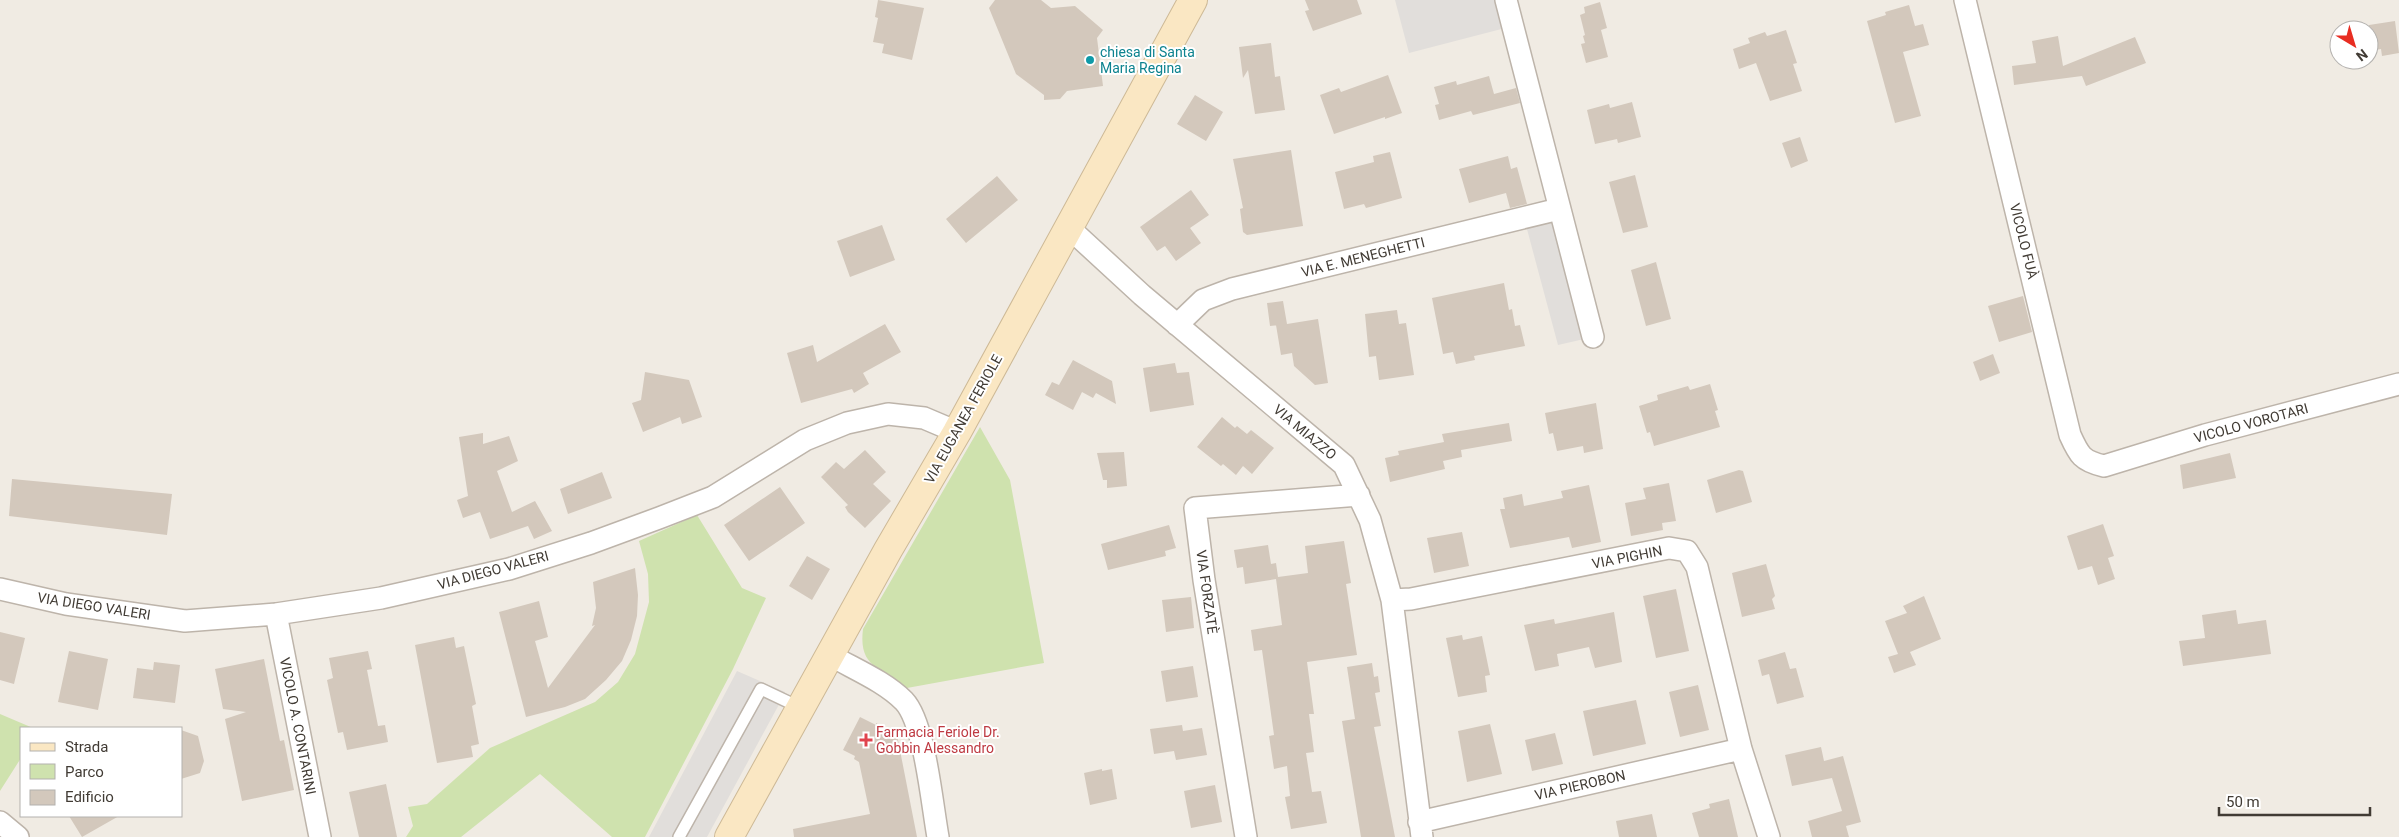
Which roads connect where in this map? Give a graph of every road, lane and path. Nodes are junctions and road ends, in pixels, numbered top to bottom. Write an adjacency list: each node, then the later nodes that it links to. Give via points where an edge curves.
1 (1192, 0): 5 (main road, VIA EUGANEA FERIOLE)
2 (1506, 0): 4 (street)
3 (1965, 0): 10 (street, VICOLO FUÀ, via 2070,435 2087,462)
4 (1559, 209): 6 (street, VIA E. MENEGHETTI, via 1232,289 1203,300); 7 (street)
5 (1067, 226): 6 (street, VIA MIAZZO); 9 (main road, VIA EUGANEA FERIOLE)
6 (1177, 325): 11 (street, VIA MIAZZO, via 1344,465)
7 (1593, 337)
8 (2399, 384): 10 (street, VICOLO VOROTARI, via 2205,435)
9 (958, 432): 14 (street, VIA DIEGO VALERI, via 924,418 888,414 847,423 805,440 713,497 591,542 509,569 436,586); 15 (main road, VIA EUGANEA FERIOLE)
10 (2104, 466)
11 (1359, 494): 13 (street, VIA MIAZZO, via 1370,520); 25 (street, VIA FORZATÈ, via 1196,508 1204,580)
12 (0, 589): 14 (street, VIA DIEGO VALERI, via 66,604 185,621)
13 (1392, 600): 17 (street, VIA PIGHIN, via 1411,599 1669,548 1688,551 1697,567); 19 (street, VIA MIAZZO)
14 (276, 614): 21 (street, VICOLO A. CONTARINI)
15 (830, 655): 16 (main road, VIA EUGANEA FERIOLE); 24 (street, via 905,702 919,728)
16 (801, 708): 22 (lane, via 761,689); 23 (main road, VIA EUGANEA FERIOLE)
17 (1741, 749): 19 (street, VIA PIEROBON); 26 (street, VIA PIGHIN)
18 (0, 822): 20 (street)
19 (1420, 829)
20 (18, 837)
21 (320, 837)
22 (679, 837)
23 (729, 837)
24 (938, 837)
25 (1246, 837)
26 (1769, 837)

